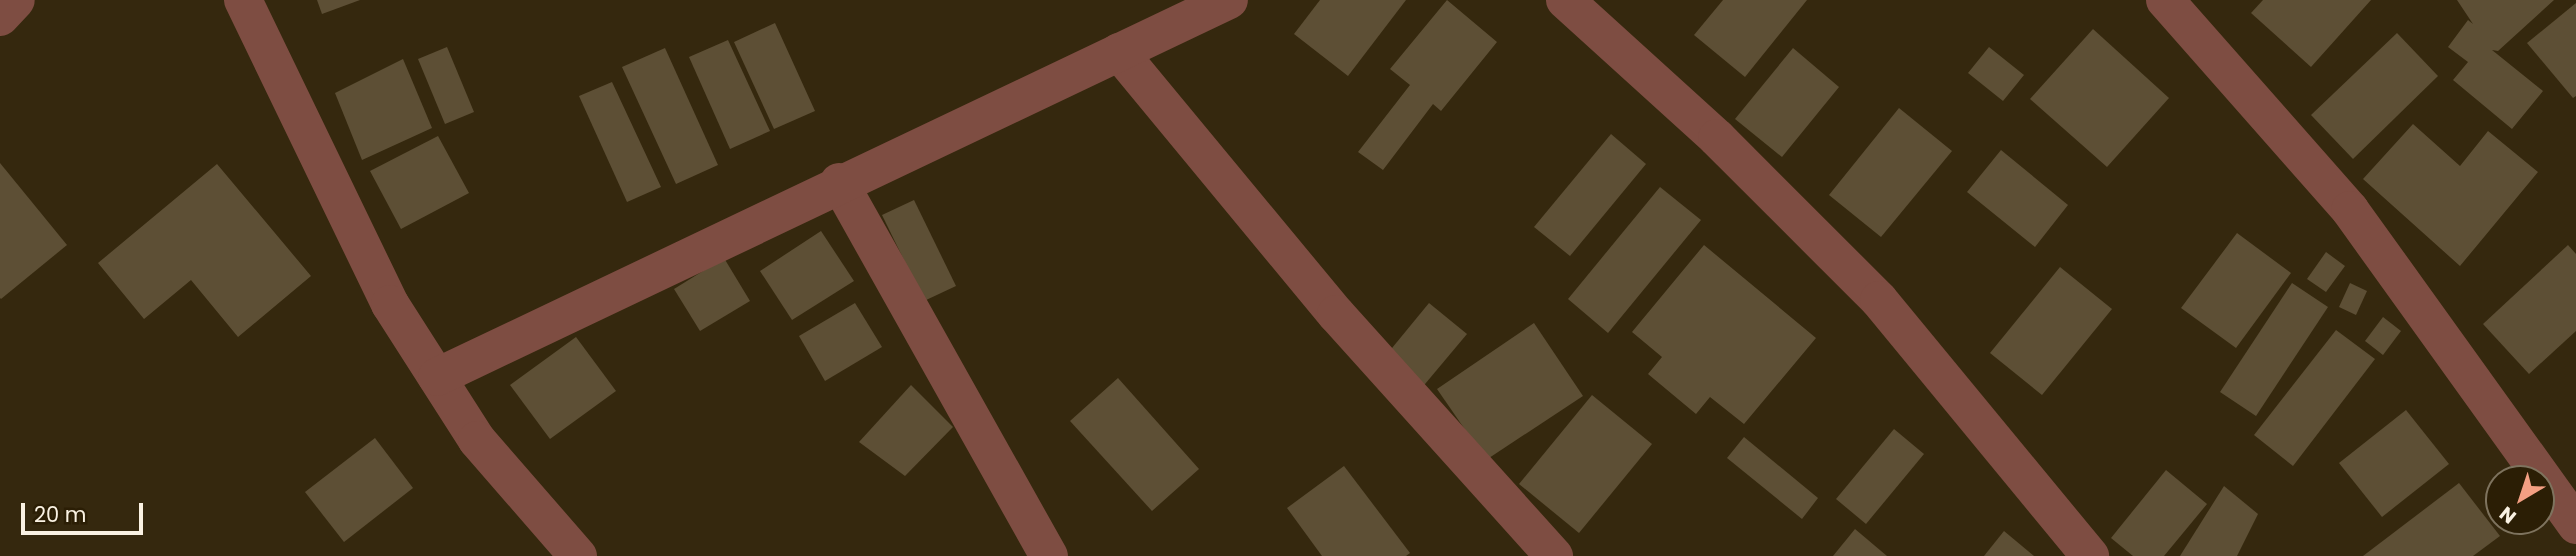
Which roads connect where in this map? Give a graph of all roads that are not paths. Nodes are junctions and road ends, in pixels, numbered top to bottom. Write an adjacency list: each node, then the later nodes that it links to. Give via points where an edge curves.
1 (16, 0): 6 (street)
2 (243, 0): 9 (street, via 390,304)
3 (1229, 0): 7 (street)
4 (1565, 0): 14 (street, via 1717,138 1879,300)
5 (2165, 0): 10 (street, via 2350,211)
6 (0, 17)
7 (1119, 52): 8 (street); 13 (street, via 1336,314)
8 (839, 182): 9 (street); 12 (street)
9 (438, 377): 11 (street, via 477,440)
10 (2576, 525)
11 (578, 556)
12 (1049, 556)
13 (1554, 556)
14 (2090, 556)

